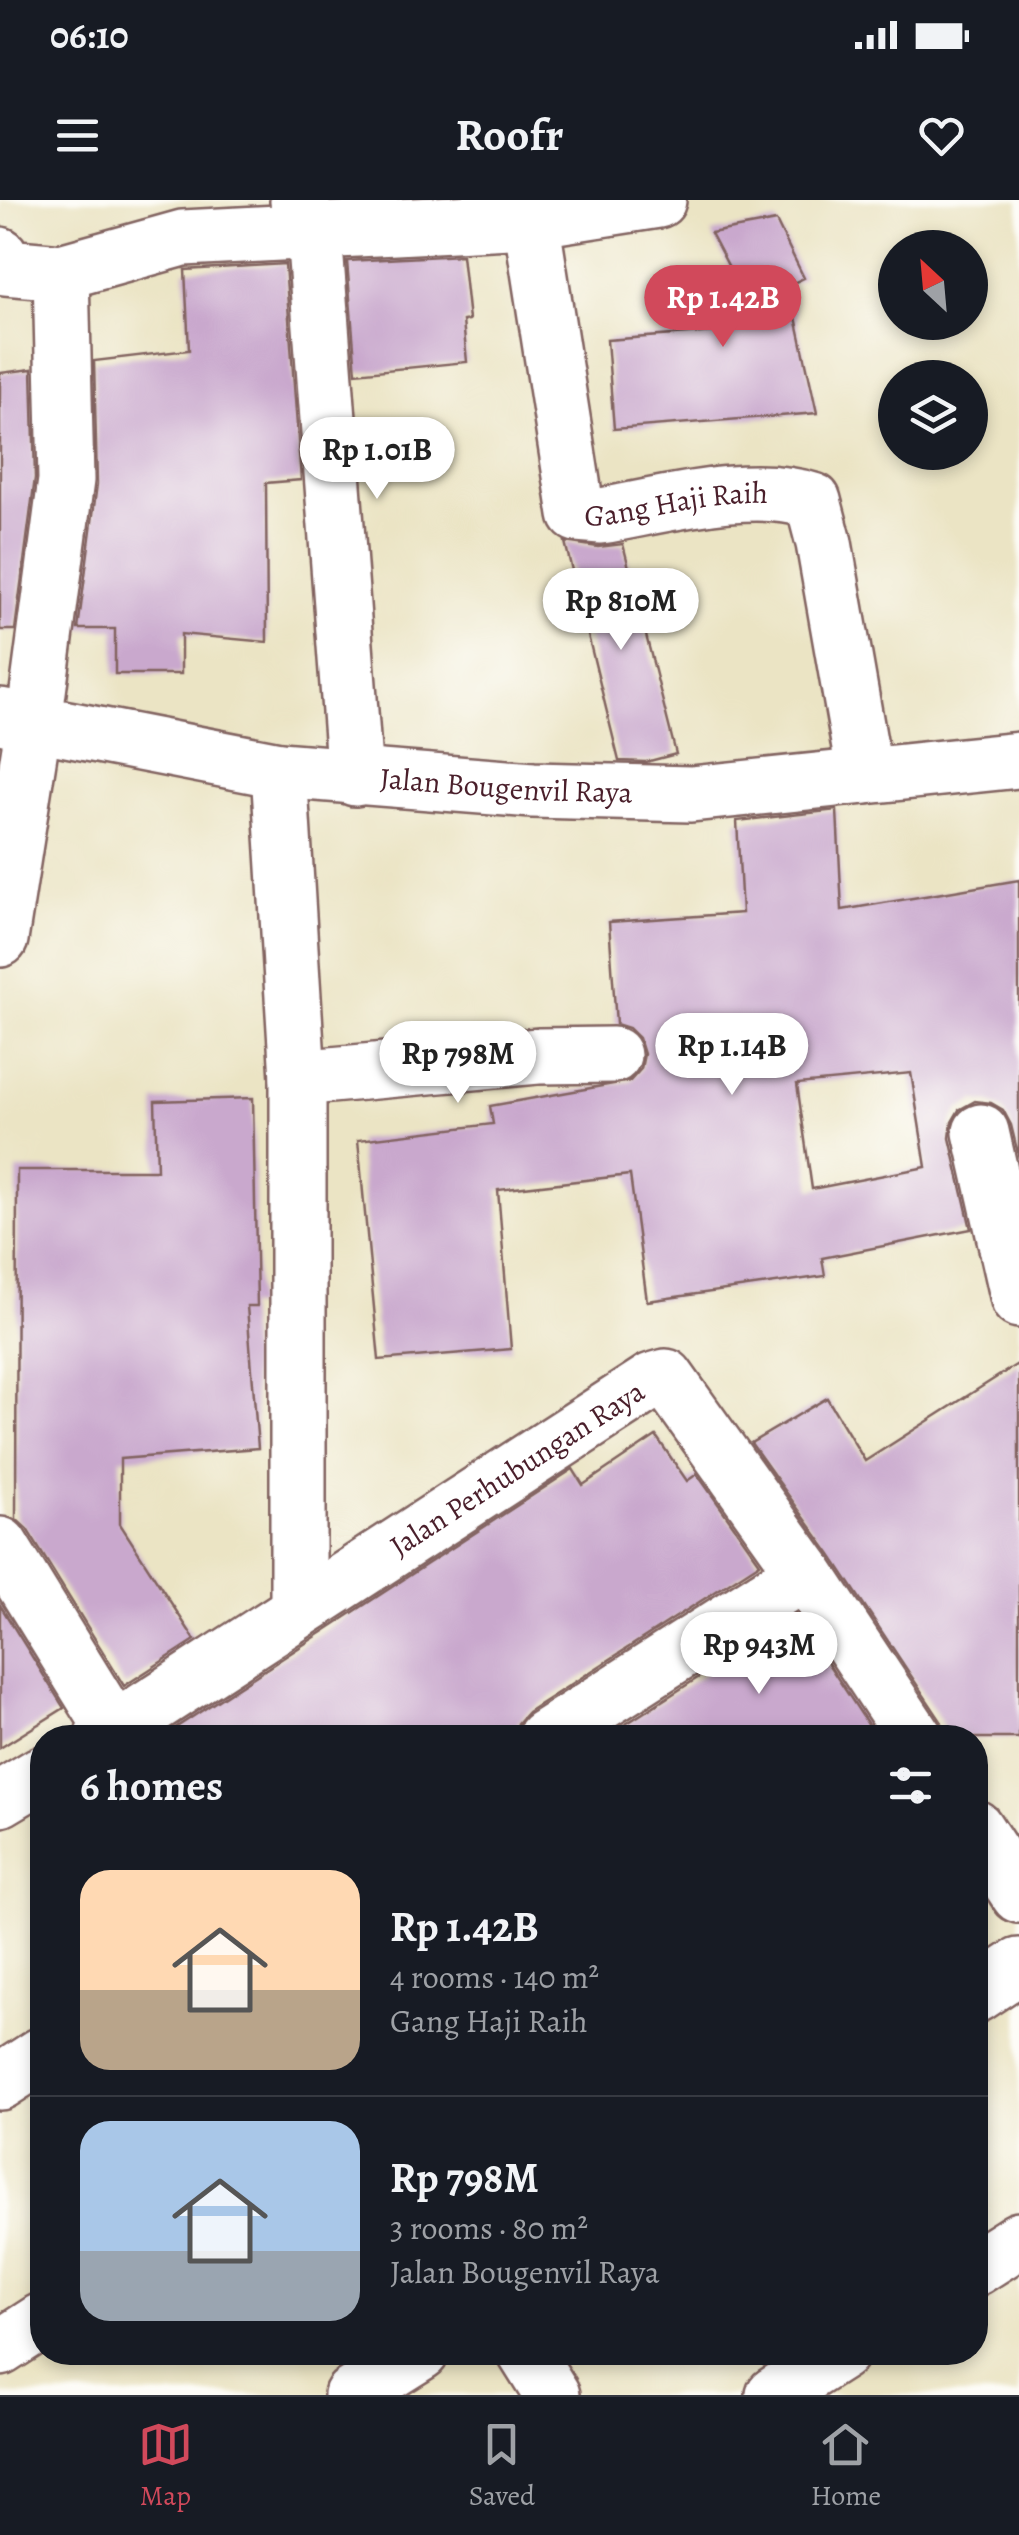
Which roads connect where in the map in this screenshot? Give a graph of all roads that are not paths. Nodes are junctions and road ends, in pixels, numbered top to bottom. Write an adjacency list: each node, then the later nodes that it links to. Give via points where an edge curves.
1 (658, 200): 2 (street)
2 (529, 210): 3 (street); 9 (street, Gang Haji Raih, via 577,514 747,493 813,501)
3 (306, 216): 5 (street, via 183,238); 10 (street)
4 (0, 255): 5 (street, via 6,268)
5 (61, 272): 6 (street, via 66,480)
6 (17, 719): 8 (street, Jalan Bougenvil Raya); 11 (street)
7 (1019, 760): 9 (street, Jalan Bougenvil Raya)
8 (279, 770): 10 (street, Jalan Bougenvil Raya); 13 (street)
9 (864, 776): 10 (street, Jalan Bougenvil Raya, via 691,794)
10 (354, 778)
11 (0, 939)
12 (613, 1055): 13 (street)
13 (298, 1078): 18 (street)
14 (981, 1132): 15 (street)
15 (1019, 1300)
16 (0, 1546): 19 (street)
17 (805, 1572): 18 (street, Jalan Perhubungan Raya, via 666,1378 658,1378); 21 (street); 22 (street, Jalan Perhubungan Raya)
18 (298, 1608): 20 (street, Jalan Perhubungan Raya)
19 (106, 1725)
20 (127, 1725)
21 (565, 1725)
22 (906, 1725)
23 (30, 1781): 24 (street)
24 (0, 1800)
25 (988, 1848): 26 (street)
26 (1019, 1895)
27 (1019, 1966): 28 (street)
28 (988, 1986)
29 (30, 2063): 30 (street)
30 (0, 2082)
31 (1019, 2240): 32 (street)
32 (988, 2260)
33 (30, 2329): 34 (street)
34 (0, 2348)
35 (400, 2365): 38 (street)
36 (533, 2365): 39 (street)
37 (821, 2365): 40 (street)
38 (352, 2395)
39 (552, 2395)
40 (774, 2395)

